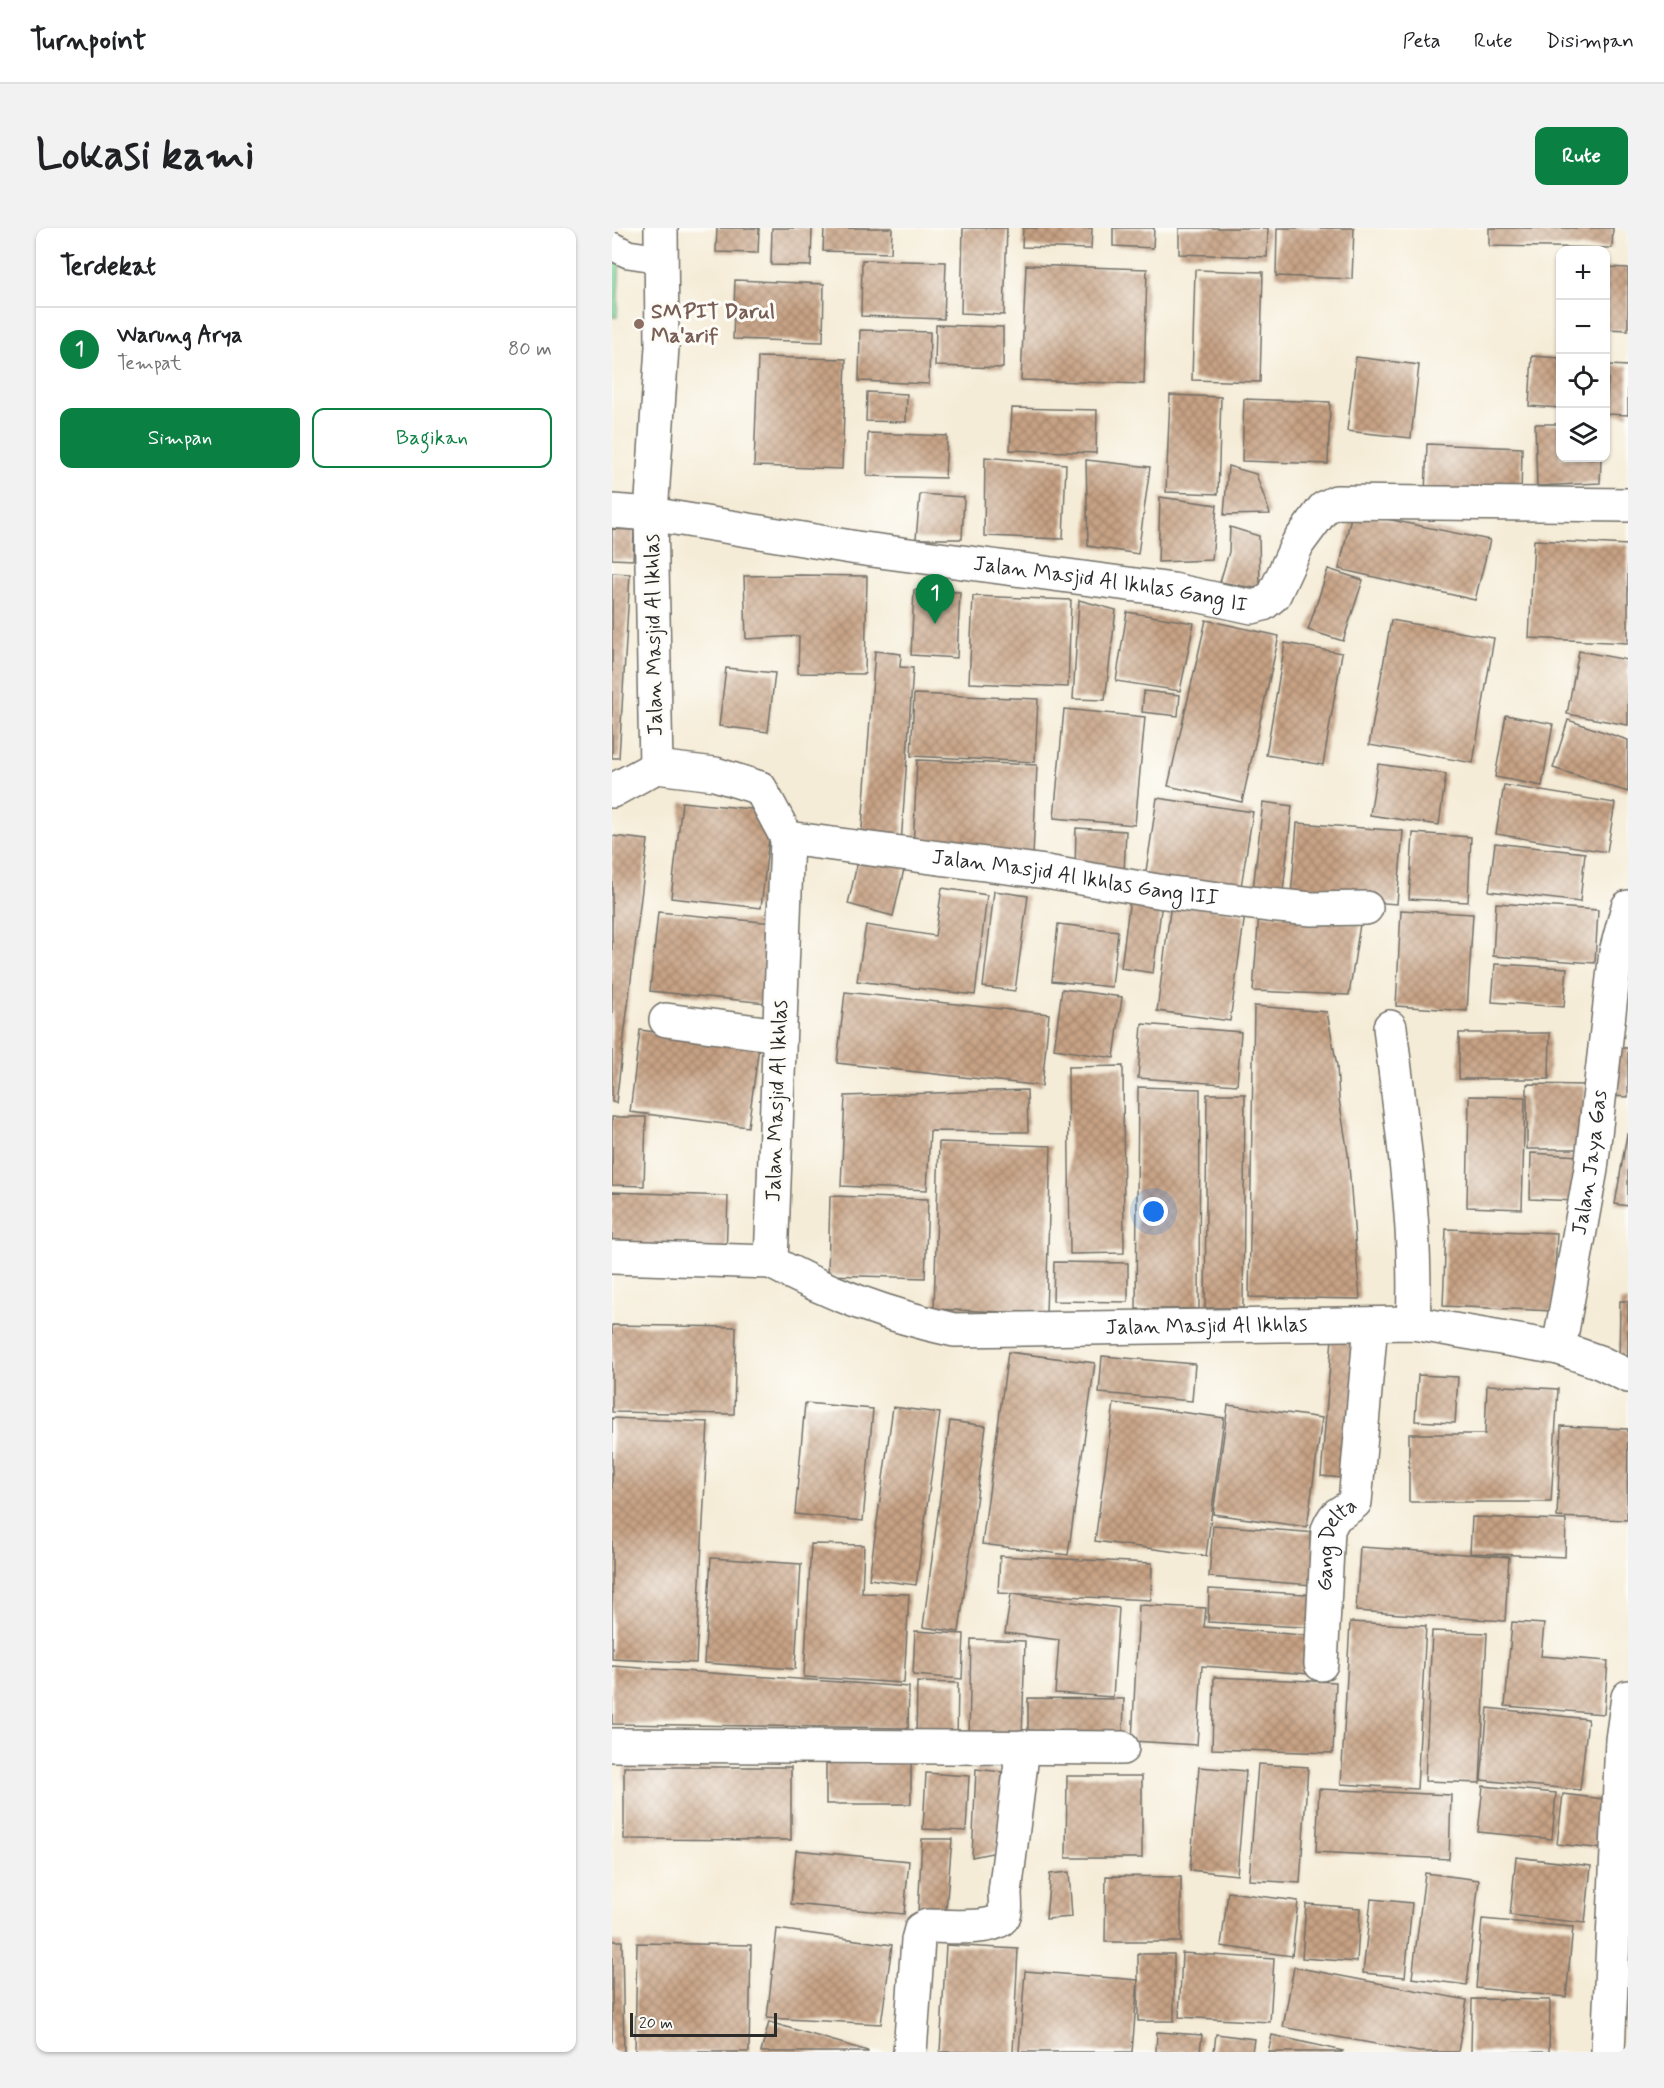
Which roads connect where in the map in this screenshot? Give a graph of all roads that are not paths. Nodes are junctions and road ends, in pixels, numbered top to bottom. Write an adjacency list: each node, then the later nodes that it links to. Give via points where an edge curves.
1 (661, 243): 2 (lane, via 628,254); 5 (street, Jalan Masjid Al Ikhlas, via 662,347)
2 (612, 246)
3 (1628, 505): 5 (street, Jalan Masjid Al Ikhlas Gang II, via 1336,502 1324,508 1298,543 1274,596 1252,607 1173,590 857,548)
4 (612, 511): 5 (street, Jalan Masjid Al Ikhlas Gang II)
5 (651, 514): 6 (street, Jalan Masjid Al Ikhlas)
6 (656, 767): 7 (street); 8 (street, Jalan Masjid Al Ikhlas, via 715,774 760,788)
7 (612, 791)
8 (787, 838): 10 (street, Jalan Masjid Al Ikhlas Gang III, via 1268,905); 14 (street, Jalan Masjid Al Ikhlas)
9 (1628, 907): 11 (street, Jalan Jaya Gas)
10 (1366, 908)
11 (1622, 953): 19 (street, Jalan Jaya Gas, via 1591,1169)
12 (666, 1020): 14 (street)
13 (1390, 1027): 17 (street, via 1411,1216)
14 (780, 1035): 16 (street, Jalan Masjid Al Ikhlas)
15 (612, 1257): 16 (street)
16 (771, 1263): 18 (street, Jalan Masjid Al Ikhlas, via 844,1298 901,1318 954,1330)
17 (1413, 1323): 18 (street, Jalan Masjid Al Ikhlas); 19 (street, Jalan Masjid Al Ikhlas)
18 (1371, 1324): 21 (street, Gang Delta, via 1355,1502 1339,1512 1328,1530)
19 (1559, 1348): 20 (street, Jalan Masjid Al Ikhlas)
20 (1628, 1376)
21 (1321, 1664)
22 (1628, 1697): 27 (street, via 1622,1740)
23 (612, 1745): 24 (street)
24 (1023, 1747): 25 (street); 26 (street, via 1005,1913 998,1922 985,1926 921,1929)
25 (1122, 1748)
26 (910, 2052)
27 (1608, 2052)

